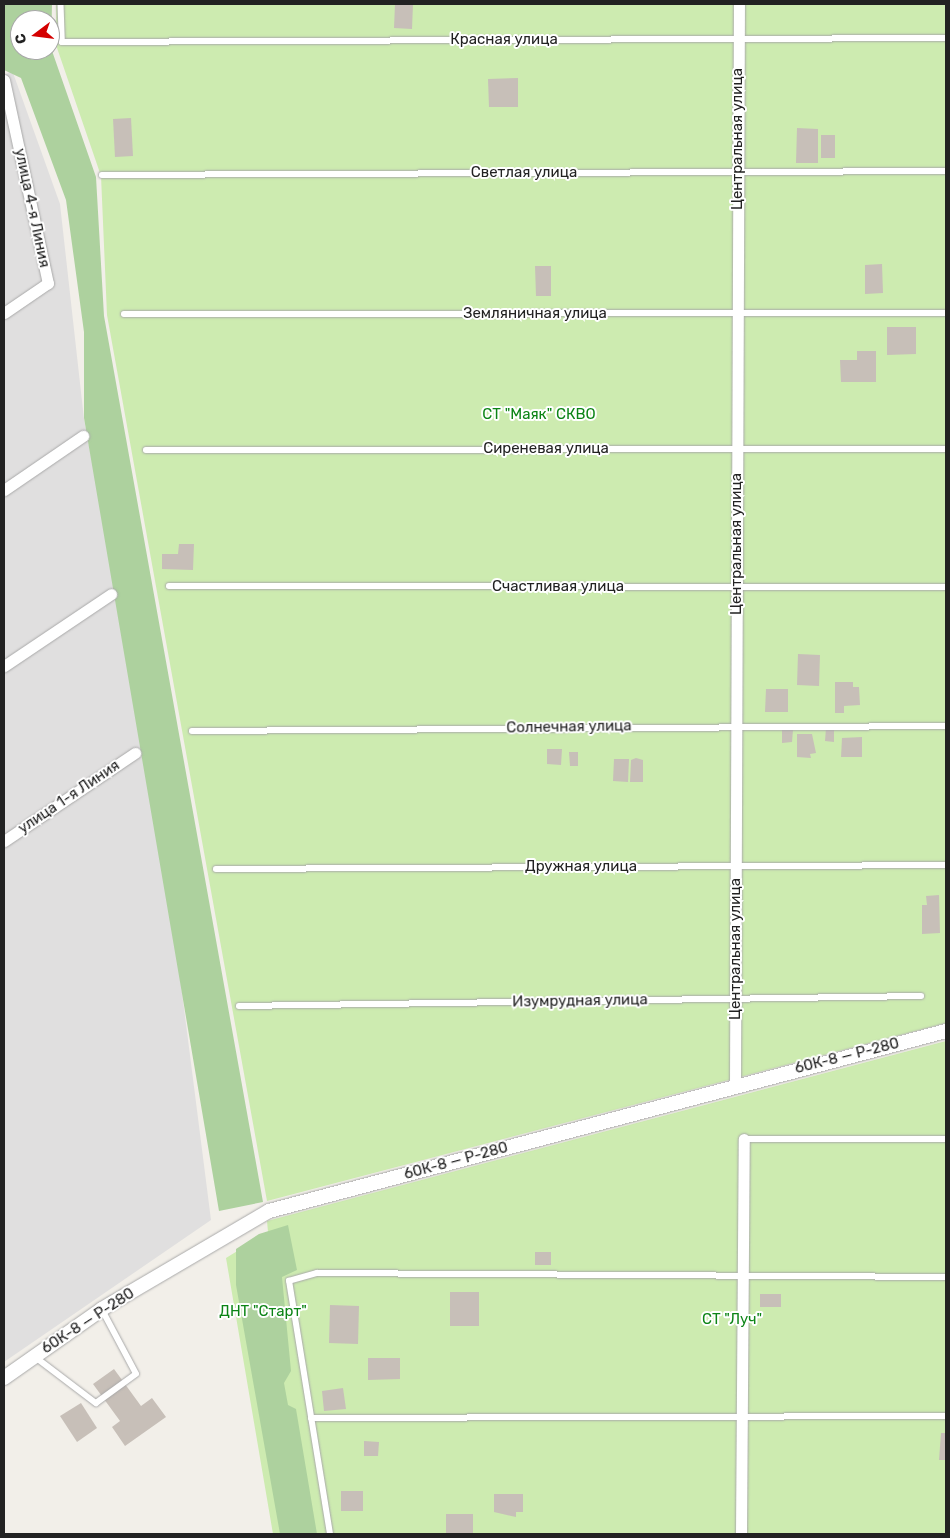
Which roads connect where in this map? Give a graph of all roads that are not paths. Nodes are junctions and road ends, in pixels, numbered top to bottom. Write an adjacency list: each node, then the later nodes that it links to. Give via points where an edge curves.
1 (61, 4): 4 (lane, Красная улица, via 62,42)
2 (739, 4): 4 (street, Центральная улица)
3 (946, 38): 4 (lane, Красная улица)
4 (738, 39): 6 (street, Центральная улица)
5 (4, 80): 9 (street, улица 4-я Линия, via 48,283)
6 (738, 172): 7 (lane, Светлая улица); 8 (lane, Светлая улица); 12 (street, Центральная улица)
7 (946, 172)
8 (102, 175)
9 (4, 313)
10 (946, 313): 12 (lane, Земляничная улица)
11 (124, 314): 12 (lane, Земляничная улица)
12 (738, 314): 14 (street, Центральная улица)
13 (83, 436): 17 (street)
14 (737, 449): 15 (lane, Сиреневая улица); 16 (lane, Сиреневая улица); 20 (street, Центральная улица)
15 (946, 449)
16 (146, 450)
17 (4, 490)
18 (169, 586): 20 (lane, Счастливая улица)
19 (946, 587): 20 (lane, Счастливая улица)
20 (737, 588): 23 (street, Центральная улица)
21 (110, 594): 22 (street)
22 (4, 666)
23 (736, 725): 24 (lane, Солнечная улица); 25 (lane, Солнечная улица); 29 (street, Центральная улица)
24 (946, 726)
25 (192, 731)
26 (135, 753): 27 (street, улица 1-я Линия)
27 (4, 841)
28 (946, 865): 29 (lane, Дружная улица)
29 (736, 866): 30 (lane, Дружная улица); 32 (street, Центральная улица)
30 (216, 870)
31 (921, 996): 32 (lane, Изумрудная улица)
32 (735, 998): 33 (lane, Изумрудная улица); 35 (street, Центральная улица)
33 (239, 1006)
34 (946, 1031): 35 (street, 60К-8 — Р-280)
35 (735, 1085): 40 (street, 60К-8 — Р-280, via 269,1211)
36 (744, 1139): 37 (lane); 38 (street)
37 (946, 1139)
38 (744, 1277): 39 (lane); 43 (street); 45 (lane, via 317,1273 289,1281)
39 (946, 1277)
40 (102, 1310): 41 (street, 60К-8 — Р-280); 41 (lane, via 136,1374 96,1403)
41 (34, 1356): 42 (street, 60К-8 — Р-280)
42 (4, 1378)
43 (743, 1416): 44 (lane); 45 (lane); 47 (street)
44 (946, 1416)
45 (311, 1418): 46 (lane)
46 (330, 1534)
47 (741, 1534)

